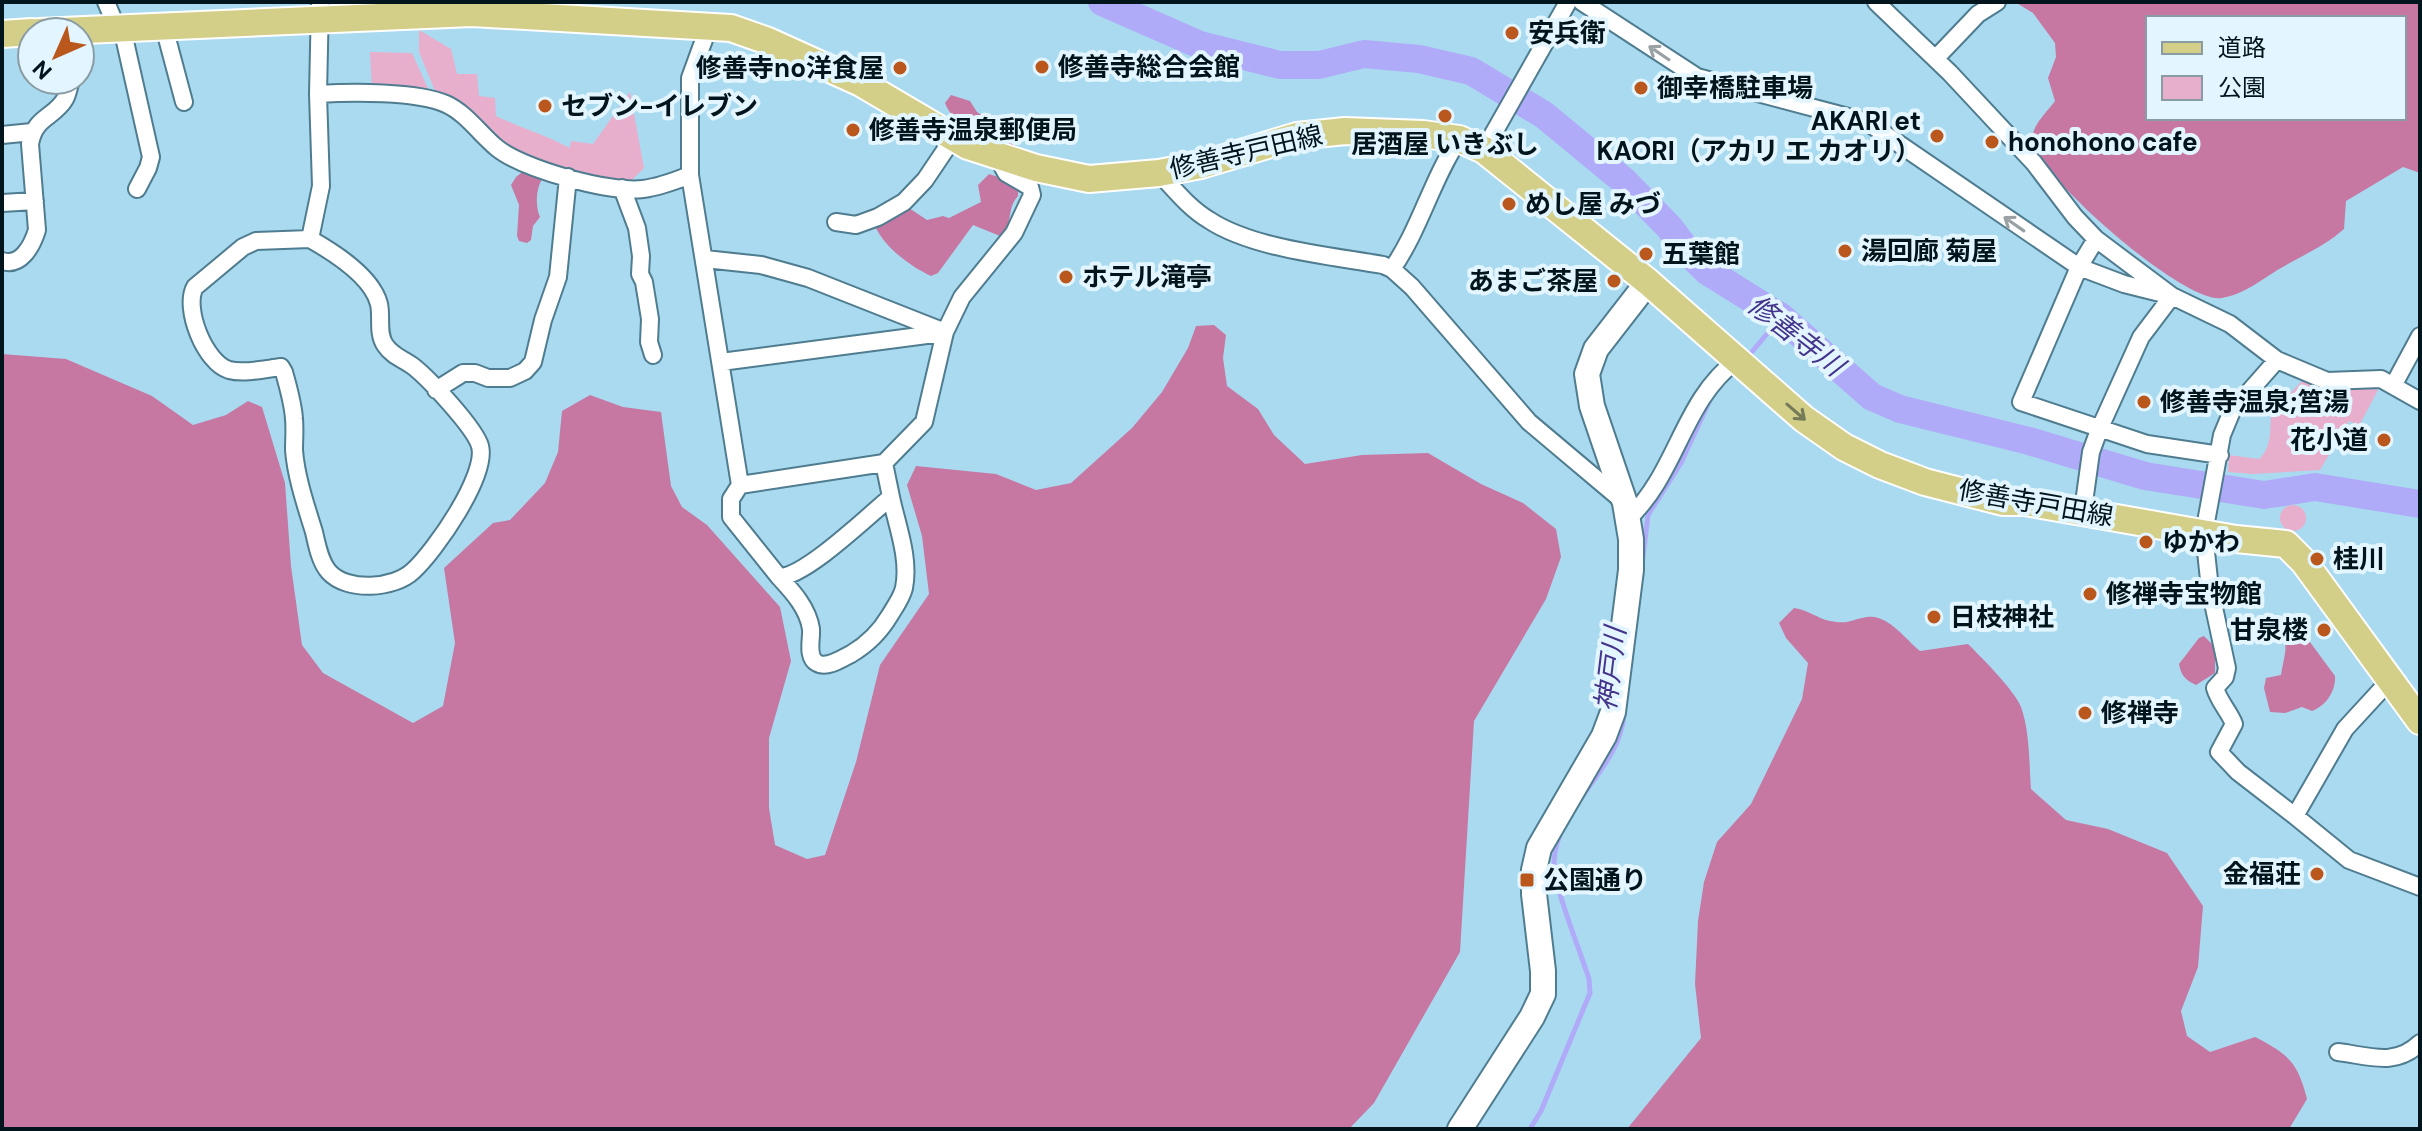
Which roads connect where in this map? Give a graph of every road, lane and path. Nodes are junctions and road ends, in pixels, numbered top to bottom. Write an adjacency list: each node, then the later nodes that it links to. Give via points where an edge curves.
1 (106, 2): 11 (street)
2 (1568, 2): 21 (street)
3 (1582, 2): 35 (street, one-way to 3, via 1867,122 1697,77)
4 (1876, 2): 13 (street)
5 (1997, 2): 13 (street, via 1978,14)
6 (319, 11): 7 (main road, 修善寺戸田線); 10 (main road, 修善寺戸田線); 14 (street)
7 (508, 17): 8 (main road, 修善寺戸田線)
8 (572, 18): 9 (main road, 修善寺戸田線)
9 (709, 26): 19 (main road, 修善寺戸田線, via 731,28 820,62); 24 (street, via 690,78)
10 (164, 27): 11 (main road, 修善寺戸田線); 16 (street)
11 (119, 28): 12 (main road, 修善寺戸田線); 27 (street, via 151,157)
12 (96, 30)
13 (1936, 58): 32 (street)
14 (318, 94): 25 (street, via 389,95 446,104 498,149); 31 (street, via 321,186)
15 (66, 96): 17 (street)
16 (184, 102)
17 (32, 132): 18 (street); 28 (street)
18 (2, 135)
19 (954, 137): 22 (main road, 修善寺戸田線); 30 (street, via 904,202 856,225)
20 (1459, 139): 21 (main road, 修善寺戸田線); 23 (main road, 修善寺戸田線, via 1384,131 1325,132); 36 (street)
21 (1484, 150): 37 (main road, 修善寺戸田線)
22 (997, 156): 23 (main road, 修善寺戸田線, via 1089,179); 39 (street, via 1006,173 1030,187 1032,195 1014,233 962,297)
23 (1159, 173): 36 (street, via 1187,204 1228,231)
24 (690, 175): 26 (street, via 641,189); 33 (street)
25 (568, 177): 26 (street); 46 (street, via 558,277 533,362 510,378 463,373)
26 (622, 188): 41 (street, via 637,228)
27 (137, 189)
28 (35, 201): 29 (street); 34 (street, via 34,241 18,260)
29 (2, 203)
30 (836, 222)
31 (310, 239): 46 (street, via 363,279 378,301 386,347); 46 (street, via 267,240 243,247 195,287 191,307 198,332 221,366 281,367 284,372 302,490 321,557 339,581 375,585 412,572 474,484 481,457 477,437)
32 (2096, 239): 35 (street); 38 (street)
33 (705, 259): 39 (street, via 761,265 808,278); 44 (street)
34 (2, 261)
35 (2079, 267): 38 (street); 48 (street, via 2021,402)
36 (1392, 269): 54 (street, via 1529,422)
37 (1648, 282): 42 (main road, 修善寺戸田線); 54 (street, via 1596,349 1587,374)
38 (2172, 296): 43 (street, via 2230,324); 48 (street, via 2141,337)
39 (945, 332): 44 (street); 50 (street, via 924,422)
40 (2420, 336): 45 (street)
41 (653, 355)
42 (1737, 360): 53 (main road, 修善寺戸田線, one-way to 53, via 1804,419 1880,465 2003,502); 54 (street, via 1704,393 1648,499)
43 (2277, 360): 45 (street, via 2327,381 2381,379); 49 (street, via 2232,411)
44 (721, 362): 51 (street)
45 (2393, 386): 47 (street)
46 (436, 390)
47 (2420, 401)
48 (2099, 430): 49 (street); 53 (street)
49 (2220, 455): 55 (street)
50 (884, 463): 51 (street); 52 (street)
51 (740, 485): 56 (street, via 731,499 731,517)
52 (891, 497): 56 (street, via 798,572); 56 (street, via 905,555 904,591 867,645 818,664 804,609)
53 (2084, 499): 55 (main road, 修善寺戸田線)
54 (1626, 511): 63 (street, via 1631,570 1613,712 1539,848 1534,870 1543,994)
55 (2206, 524): 57 (main road, 修善寺戸田線, via 2286,544); 59 (street, via 2210,589 2227,668 2215,688 2234,724 2219,752)
56 (779, 577)
57 (2391, 679): 58 (main road, 修善寺戸田線); 59 (street, via 2345,729)
58 (2420, 721)
59 (2295, 816): 60 (street, via 2349,860)
60 (2420, 887)
61 (2420, 1043): 62 (street, via 2405,1056 2391,1058)
62 (2338, 1052)
63 (1460, 1129)

